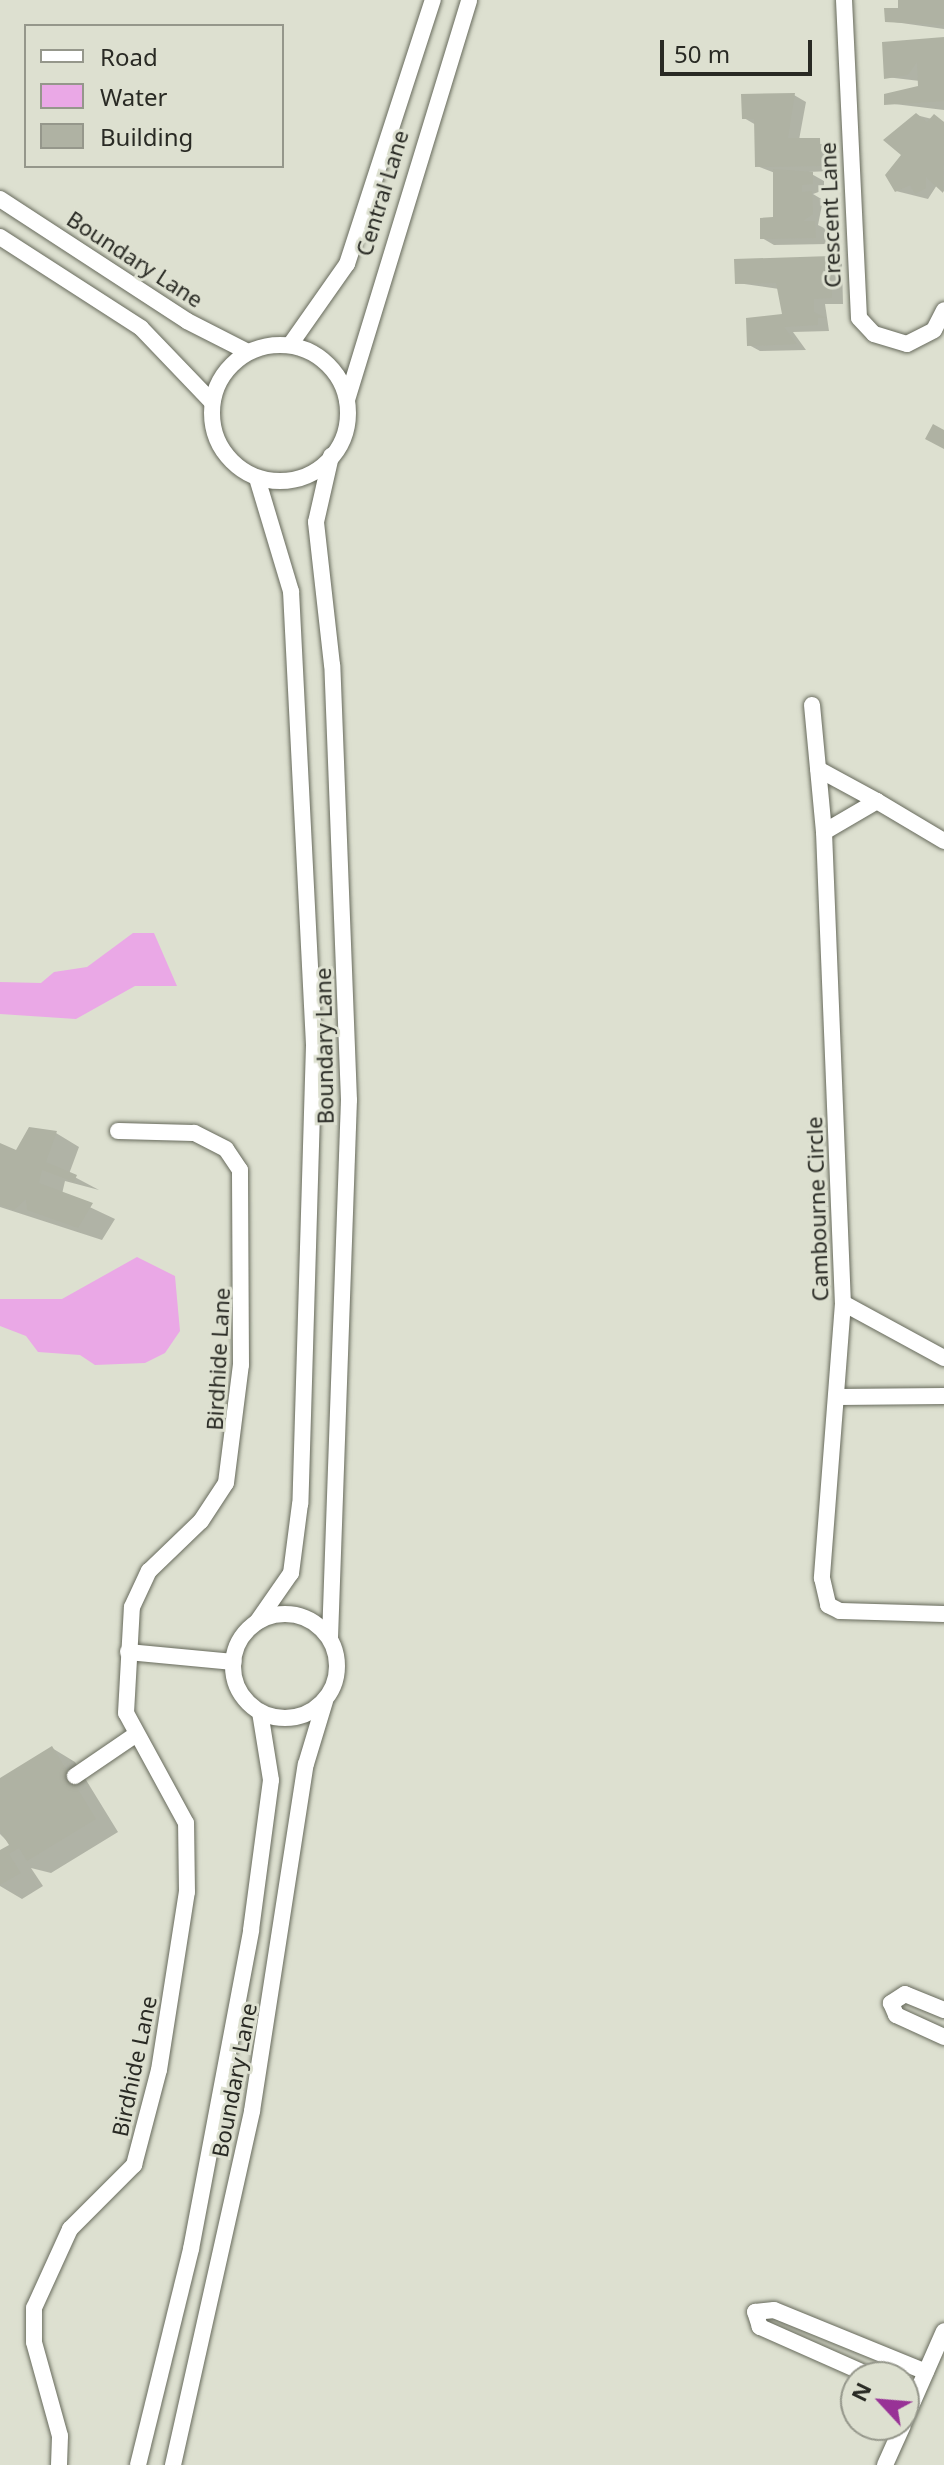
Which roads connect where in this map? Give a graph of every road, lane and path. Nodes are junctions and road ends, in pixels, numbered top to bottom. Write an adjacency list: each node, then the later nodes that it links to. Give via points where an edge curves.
1 (433, 0): 7 (street, Central Lane, via 347,264)
2 (469, 0): 9 (street, Central Lane, via 389,245)
3 (844, 0): 6 (street, Crescent Lane, via 859,318 874,334 907,344 934,330)
4 (0, 199): 8 (street, Boundary Lane, via 187,321)
5 (0, 237): 10 (street, via 141,328)
6 (944, 310)
7 (290, 345): 8 (street); 9 (street, via 328,364)
8 (248, 352): 10 (street, via 219,382)
9 (347, 401): 11 (street, via 347,424)
10 (212, 402): 12 (street, via 221,448)
11 (331, 456): 12 (street, via 303,477); 25 (street, Boundary Lane, via 316,522 332,665 349,1100)
12 (257, 478): 24 (street, Boundary Lane, via 291,591 314,1045 300,1504 291,1573)
13 (812, 705): 14 (street, Cambourne Circle)
14 (818, 769): 15 (street); 16 (street, Cambourne Circle)
15 (877, 801): 16 (street); 17 (street)
16 (824, 832): 19 (street, Cambourne Circle)
17 (944, 841)
18 (118, 1131): 26 (street, Birdhide Lane, via 194,1133 226,1149 240,1170 245,1221 233,1458 215,1504 139,1585)
19 (843, 1303): 20 (street); 22 (street, Cambourne Circle)
20 (944, 1358)
21 (944, 1396): 22 (street)
22 (839, 1397): 23 (street, Cambourne Circle, via 822,1559 828,1605 856,1614)
23 (944, 1614)
24 (257, 1622): 25 (street, via 289,1614); 27 (street)
25 (330, 1638): 28 (street, via 337,1671)
26 (128, 1652): 27 (street); 30 (street, Birdhide Lane, via 126,1713)
27 (234, 1662): 29 (street, via 236,1686)
28 (325, 1701): 29 (street, via 295,1718); 43 (street, Boundary Lane, via 309,1746 252,2111)
29 (260, 1712): 42 (street, Boundary Lane, via 271,1780 251,1930 191,2249)
30 (135, 1735): 31 (street); 41 (street, Birdhide Lane, via 186,1823 187,1892 159,2070 134,2165 70,2229 34,2308 34,2342 60,2436)
31 (75, 1776)
32 (944, 2010): 33 (street, via 905,1994 891,2003 896,2015)
33 (944, 2037)
34 (944, 2331): 38 (street)
35 (899, 2361): 36 (street, via 774,2310 755,2312 760,2327)
36 (840, 2362)
37 (920, 2370): 38 (street)
38 (926, 2372): 39 (street)
39 (920, 2380)
40 (895, 2441): 44 (street)
41 (59, 2465)
42 (138, 2465)
43 (173, 2465)
44 (885, 2465)

